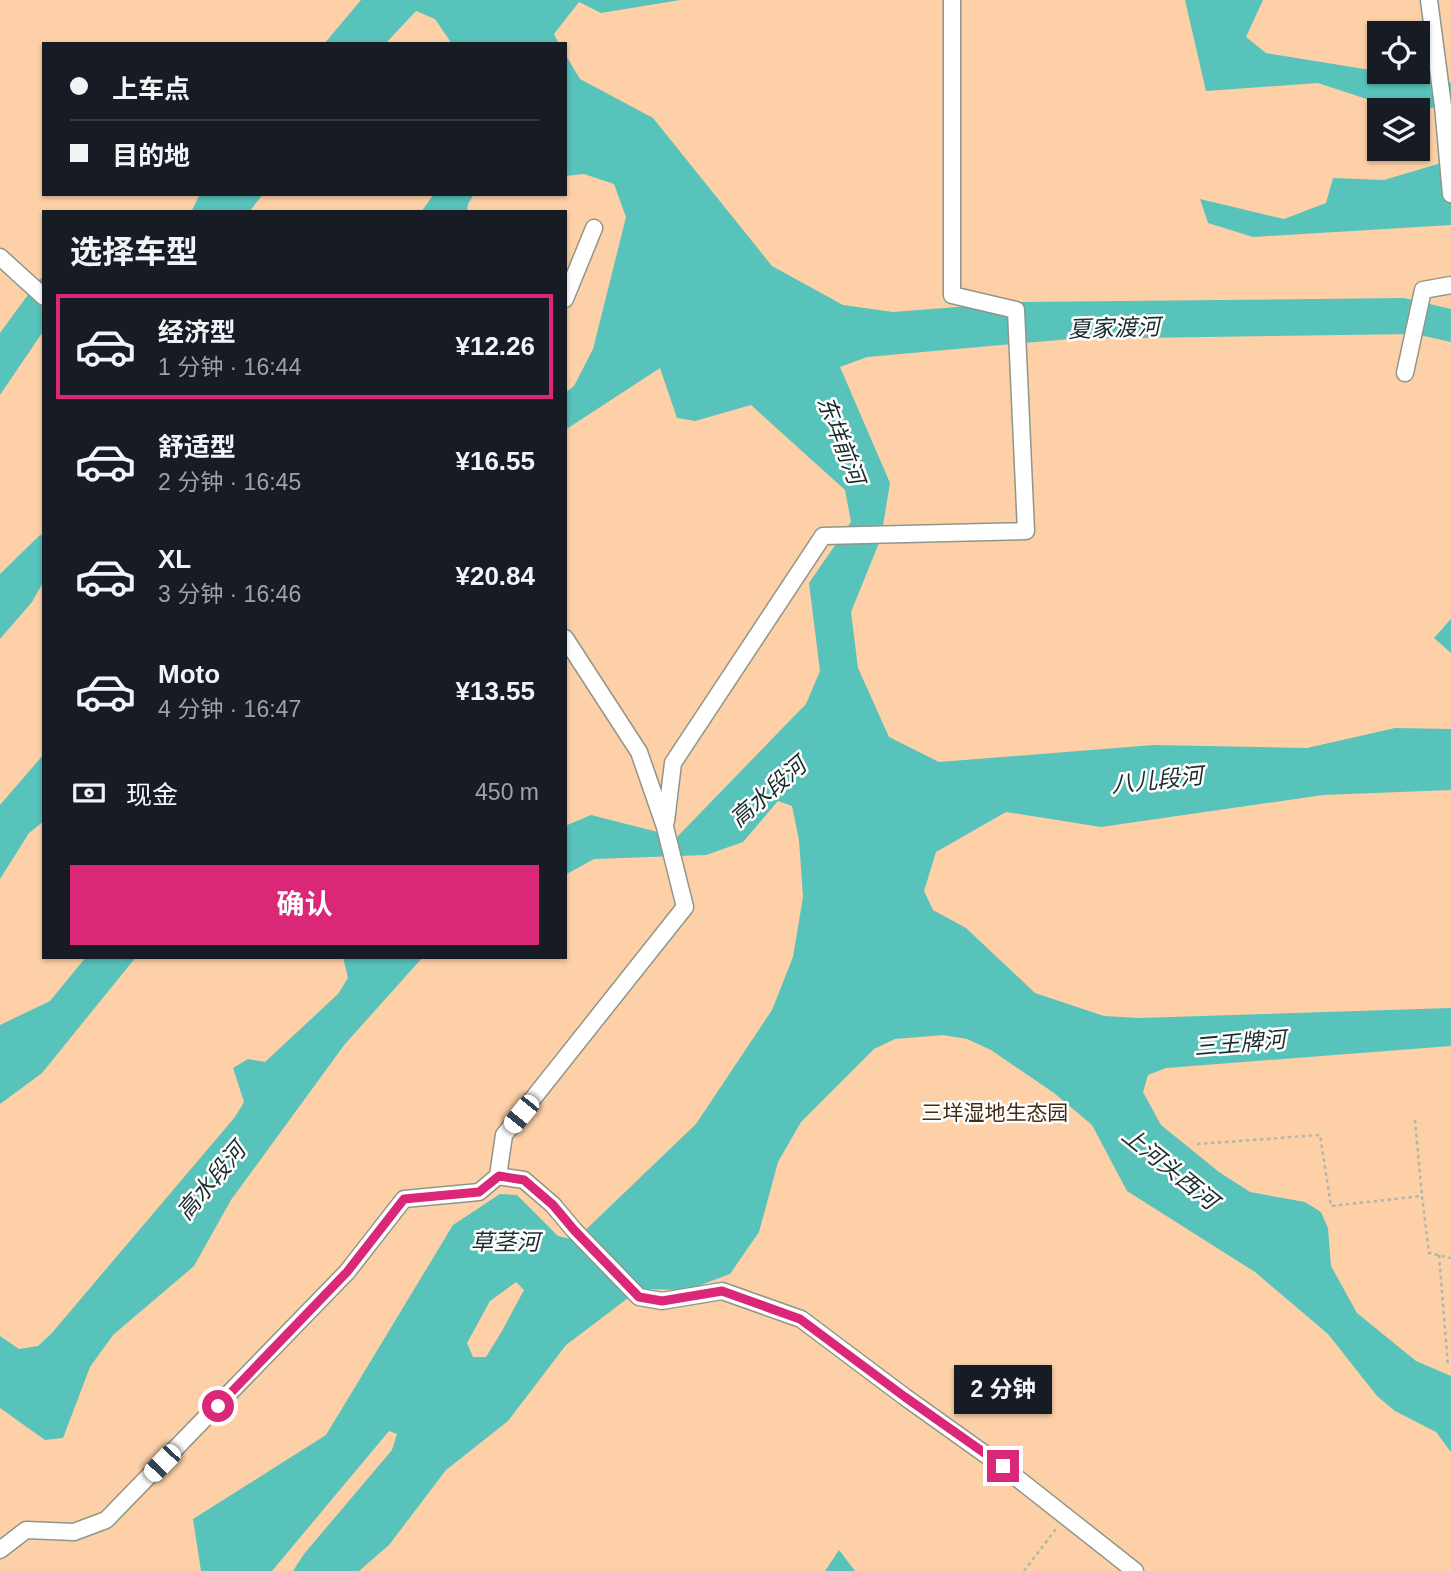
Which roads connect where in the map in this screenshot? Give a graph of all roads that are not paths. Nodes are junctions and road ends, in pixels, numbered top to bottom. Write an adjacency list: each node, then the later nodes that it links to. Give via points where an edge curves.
1 (1429, 0): 3 (street)
2 (952, 7): 11 (street, via 952,295 1016,310 1026,531 823,536 673,763)
3 (1451, 194)
4 (594, 228): 7 (street)
5 (5, 261): 8 (street)
6 (1451, 285): 9 (street, via 1423,290)
7 (567, 294)
8 (42, 295)
9 (1405, 373)
10 (567, 641): 11 (street, via 639,752)
11 (665, 827): 12 (street, via 685,907 504,1135)
12 (499, 1176): 13 (street, via 479,1192 404,1199 347,1272 106,1520 74,1532 26,1530); 14 (street, via 524,1180 553,1205 639,1297 662,1301 722,1291 800,1319 1003,1466)
13 (0, 1550)
14 (1135, 1571)

